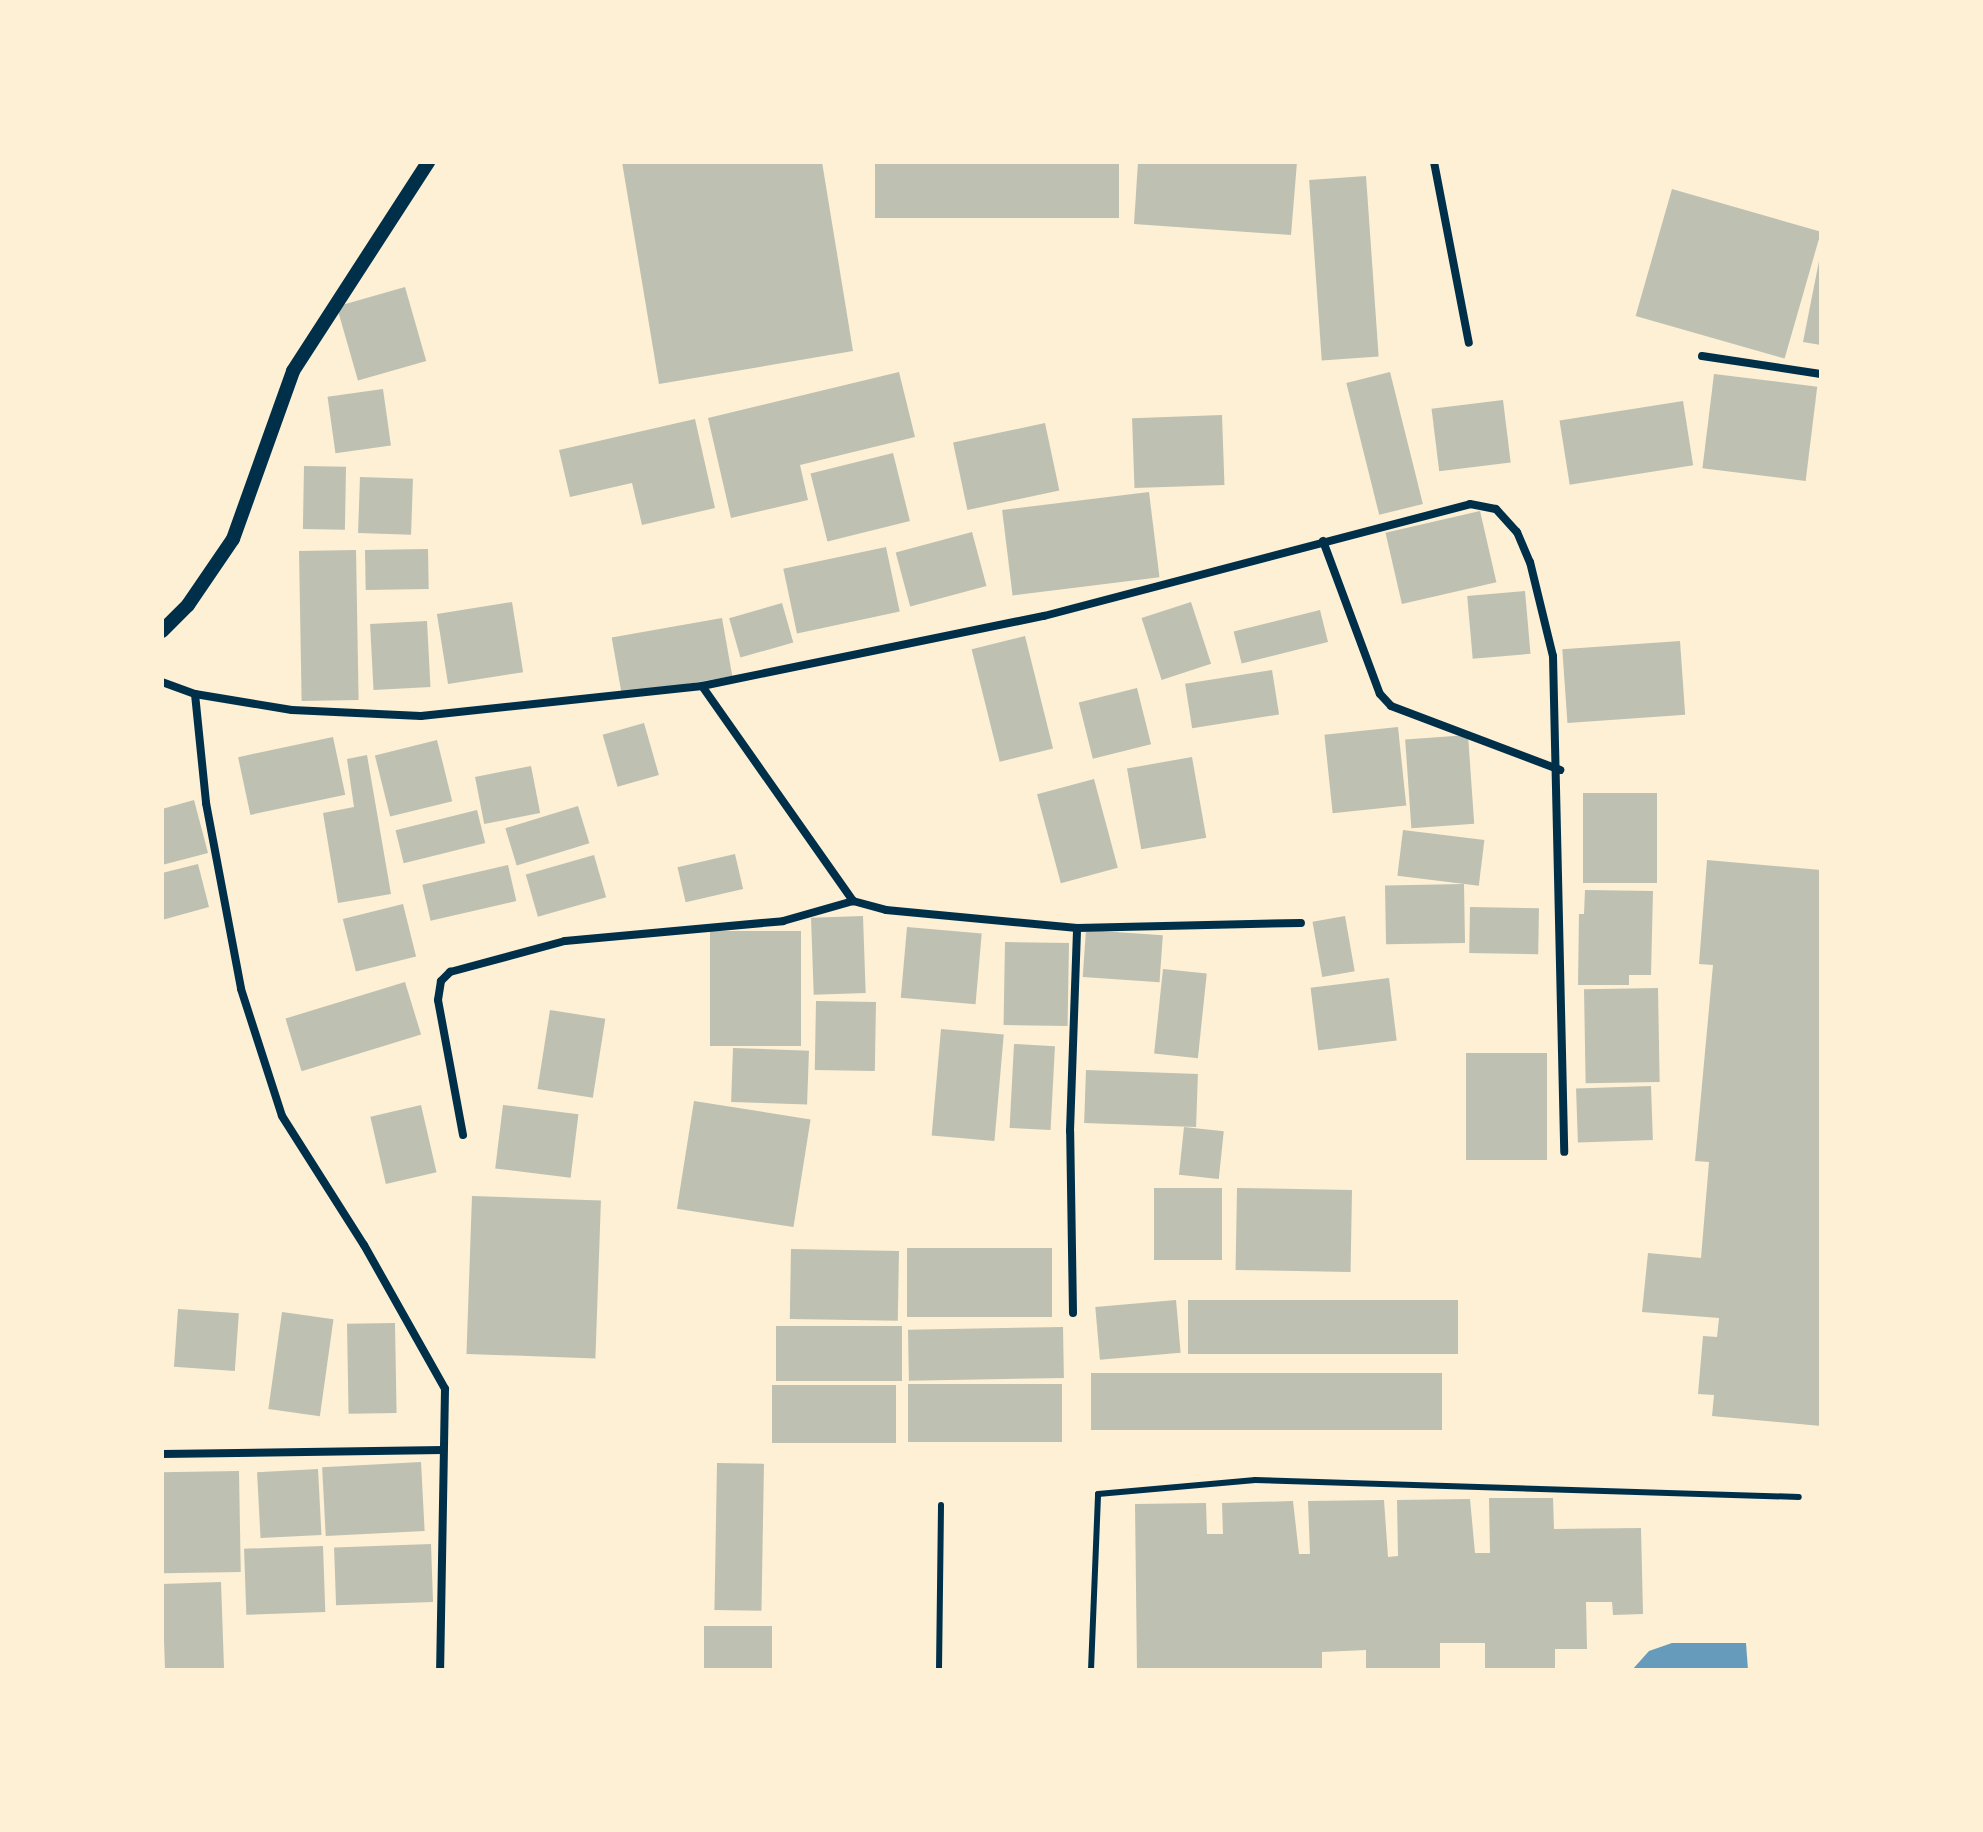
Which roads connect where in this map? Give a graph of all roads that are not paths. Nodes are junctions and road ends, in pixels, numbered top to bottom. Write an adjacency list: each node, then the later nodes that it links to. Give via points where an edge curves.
1 (428, 162): 7 (street, via 293,371 233,539 188,605)
2 (1434, 162): 3 (street)
3 (1469, 343)
4 (1702, 356): 5 (street)
5 (1821, 374)
6 (1323, 541): 9 (street, via 1044,616); 11 (street, via 1380,694 1391,706); 11 (street, via 1470,504 1496,509 1517,532 1530,562 1550,642)
7 (162, 631)
8 (162, 682): 10 (street)
9 (702, 686): 10 (street, via 421,716 292,710); 12 (street)
10 (195, 694): 18 (street, via 206,803 241,989 282,1116 439,1372 447,1404)
11 (1560, 770): 16 (street)
12 (853, 901): 14 (street, via 886,910); 15 (street, via 783,921 565,941 450,972 441,981 438,1000)
13 (1301, 923): 14 (street)
14 (1077, 928): 17 (street, via 1070,1131)
15 (463, 1135)
16 (1564, 1152)
17 (1073, 1313)
18 (443, 1450): 19 (street); 22 (street)
19 (162, 1454)
20 (1799, 1497): 24 (lane, via 1255,1480 1098,1494)
21 (941, 1505): 23 (lane)
22 (440, 1670)
23 (939, 1670)
24 (1091, 1670)

